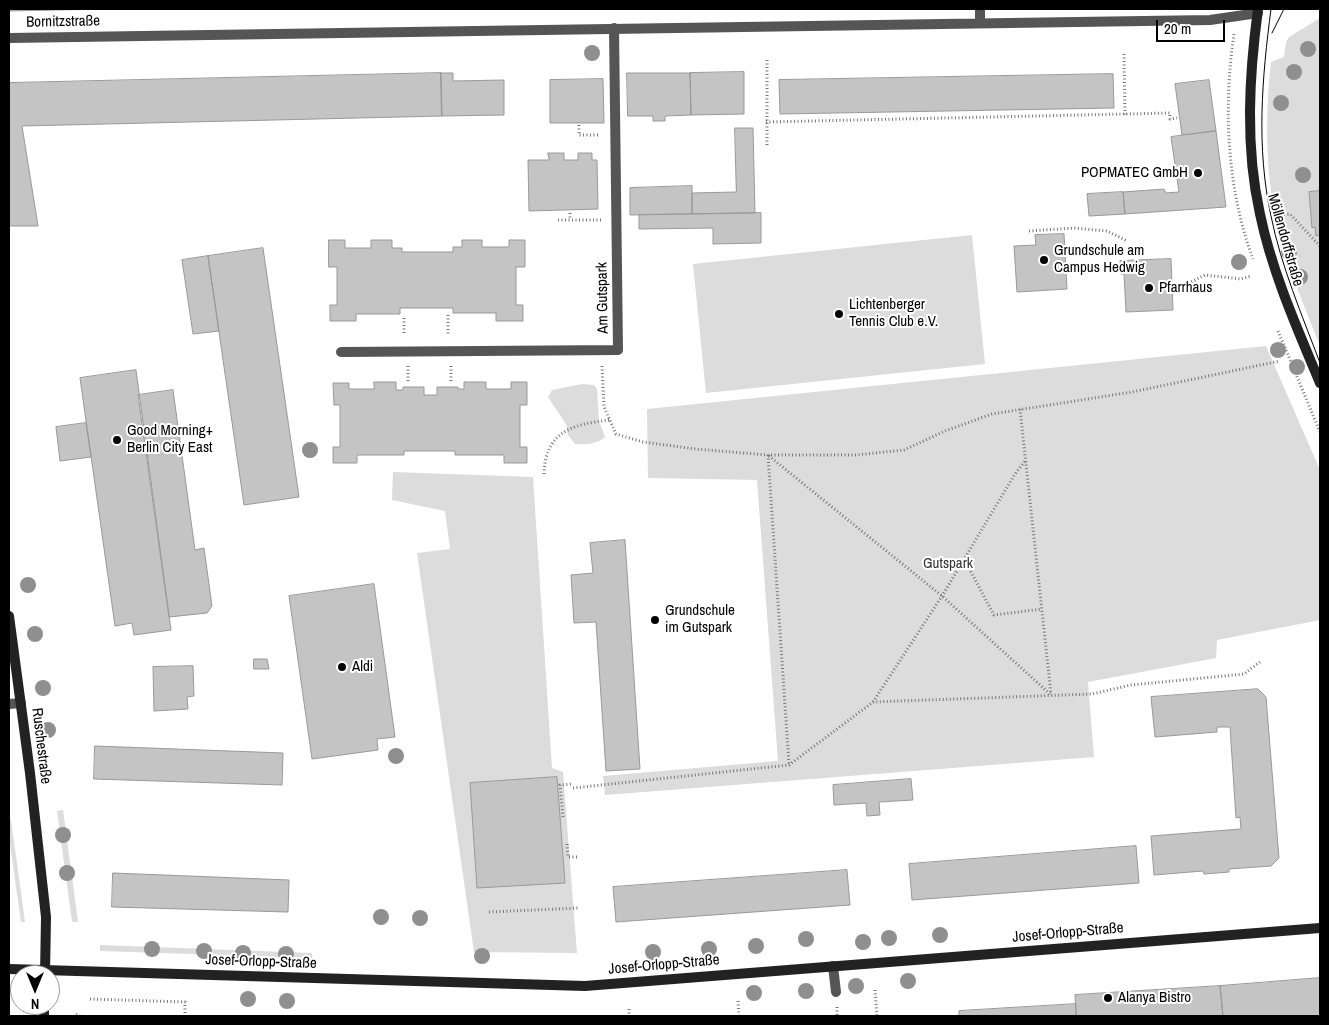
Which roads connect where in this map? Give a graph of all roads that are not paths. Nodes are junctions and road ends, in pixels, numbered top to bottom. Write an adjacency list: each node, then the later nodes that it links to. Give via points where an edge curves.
1 (980, 9): 3 (street)
2 (1261, 10): 3 (street, Bornitzstraße, via 1210,20); 7 (street, Möllendorffstraße, via 1251,63 1254,183 1260,216 1285,298)
3 (980, 22): 4 (street, Bornitzstraße)
4 (614, 28): 5 (street, Bornitzstraße); 6 (street, Am Gutspark, via 618,350)
5 (9, 38)
6 (341, 352)
7 (1320, 383)
8 (9, 616): 9 (street, Ruschestraße)
9 (21, 703): 10 (street); 12 (street, Ruschestraße, via 46,917)
10 (9, 704)
11 (1320, 928): 13 (street, Josef-Orlopp-Straße)
12 (45, 965)
13 (833, 966): 14 (street, Josef-Orlopp-Straße, via 558,987); 15 (street)
14 (60, 973)
15 (836, 992)

